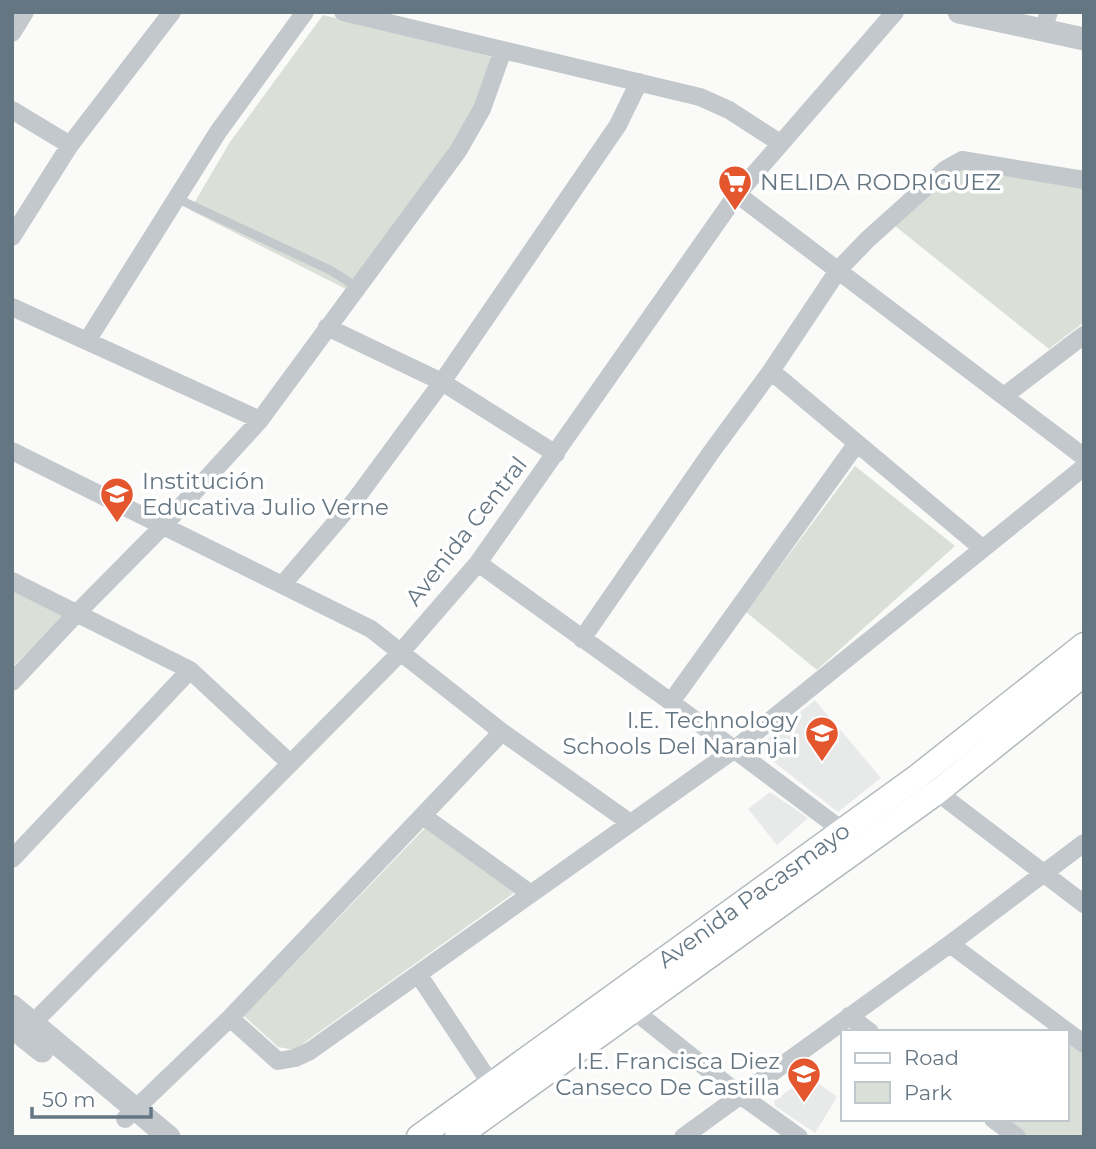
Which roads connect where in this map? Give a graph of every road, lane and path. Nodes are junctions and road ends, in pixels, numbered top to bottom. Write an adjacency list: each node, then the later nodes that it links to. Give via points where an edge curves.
1 (25, 12): 8 (street)
2 (172, 12): 14 (street)
3 (305, 12): 17 (street)
4 (343, 12): 10 (street)
5 (895, 12): 13 (street, Avenida Central)
6 (959, 12): 7 (street)
7 (1046, 21): 9 (street)
8 (12, 33)
9 (1084, 39)
10 (503, 50): 11 (street); 20 (street, via 482,109 458,151)
11 (639, 82): 13 (street, via 700,97); 26 (street, via 618,125)
12 (12, 110): 14 (street)
13 (780, 143): 16 (street, Avenida Central)
14 (70, 145): 18 (street)
15 (1084, 180): 19 (street, via 962,160 946,169)
16 (737, 194): 19 (street); 31 (street, Avenida Central)
17 (176, 198): 20 (lane); 24 (street)
18 (12, 237)
19 (839, 269): 25 (street); 27 (street)
20 (357, 286): 22 (street)
21 (12, 307): 24 (street)
22 (327, 327): 26 (street); 28 (street)
23 (1084, 335): 27 (street)
24 (87, 341): 28 (street)
25 (771, 371): 29 (street); 40 (street)
26 (442, 382): 31 (street); 38 (street, via 355,500)
27 (1004, 396): 32 (street)
28 (260, 421): 34 (street)
29 (857, 443): 35 (street); 46 (street)
30 (12, 450): 34 (street)
31 (556, 454): 36 (street, Avenida Central)
32 (1084, 457)
33 (1084, 467): 35 (street)
34 (164, 525): 38 (street); 39 (street)
35 (982, 548): 48 (street)
36 (478, 564): 40 (street); 42 (street, Avenida Central)
37 (12, 581): 39 (street)
38 (283, 583): 42 (street, via 371,629)
39 (77, 613): 43 (street); 45 (street)
40 (582, 639): 46 (street)
41 (1084, 645): 50 (main road, Avenida Pacasmayo)
42 (401, 652): 47 (street); 49 (street, Avenida Central)
43 (190, 670): 49 (street); 55 (street)
44 (1084, 674): 50 (main road, Avenida Pacasmayo)
45 (12, 682)
46 (671, 702): 48 (street)
47 (502, 732): 51 (street); 52 (street)
48 (734, 749): 52 (street); 53 (street)
49 (290, 763): 65 (street, Avenida Central)
50 (927, 785): 53 (main road, Avenida Pacasmayo); 56 (street); 61 (main road, Avenida Pacasmayo)
51 (423, 816): 57 (street); 64 (street)
52 (629, 822): 57 (street)
53 (843, 831): 61 (main road, Avenida Pacasmayo)
54 (1084, 843): 56 (street)
55 (12, 859)
56 (1043, 875): 58 (street); 59 (street)
57 (531, 894): 60 (street)
58 (1084, 904)
59 (950, 944): 63 (street); 67 (street)
60 (418, 974): 64 (street, via 295,1058 278,1060); 70 (street)
61 (624, 1003): 70 (main road, Avenida Pacasmayo); 71 (street); 77 (main road, Avenida Pacasmayo)
62 (12, 1006): 65 (street)
63 (849, 1016): 66 (street); 71 (street)
64 (230, 1018): 72 (street)
65 (22, 1028): 72 (street)
66 (867, 1030)
67 (1065, 1030)
68 (1068, 1032): 69 (street)
69 (1084, 1044)
70 (491, 1084): 76 (main road, Avenida Pacasmayo)
71 (740, 1095): 78 (street); 79 (street)
72 (131, 1114): 74 (street); 75 (street)
73 (996, 1121): 80 (street)
74 (148, 1137)
75 (169, 1137)
76 (419, 1137)
77 (457, 1137)
78 (683, 1137)
79 (799, 1137)
80 (1017, 1137)

